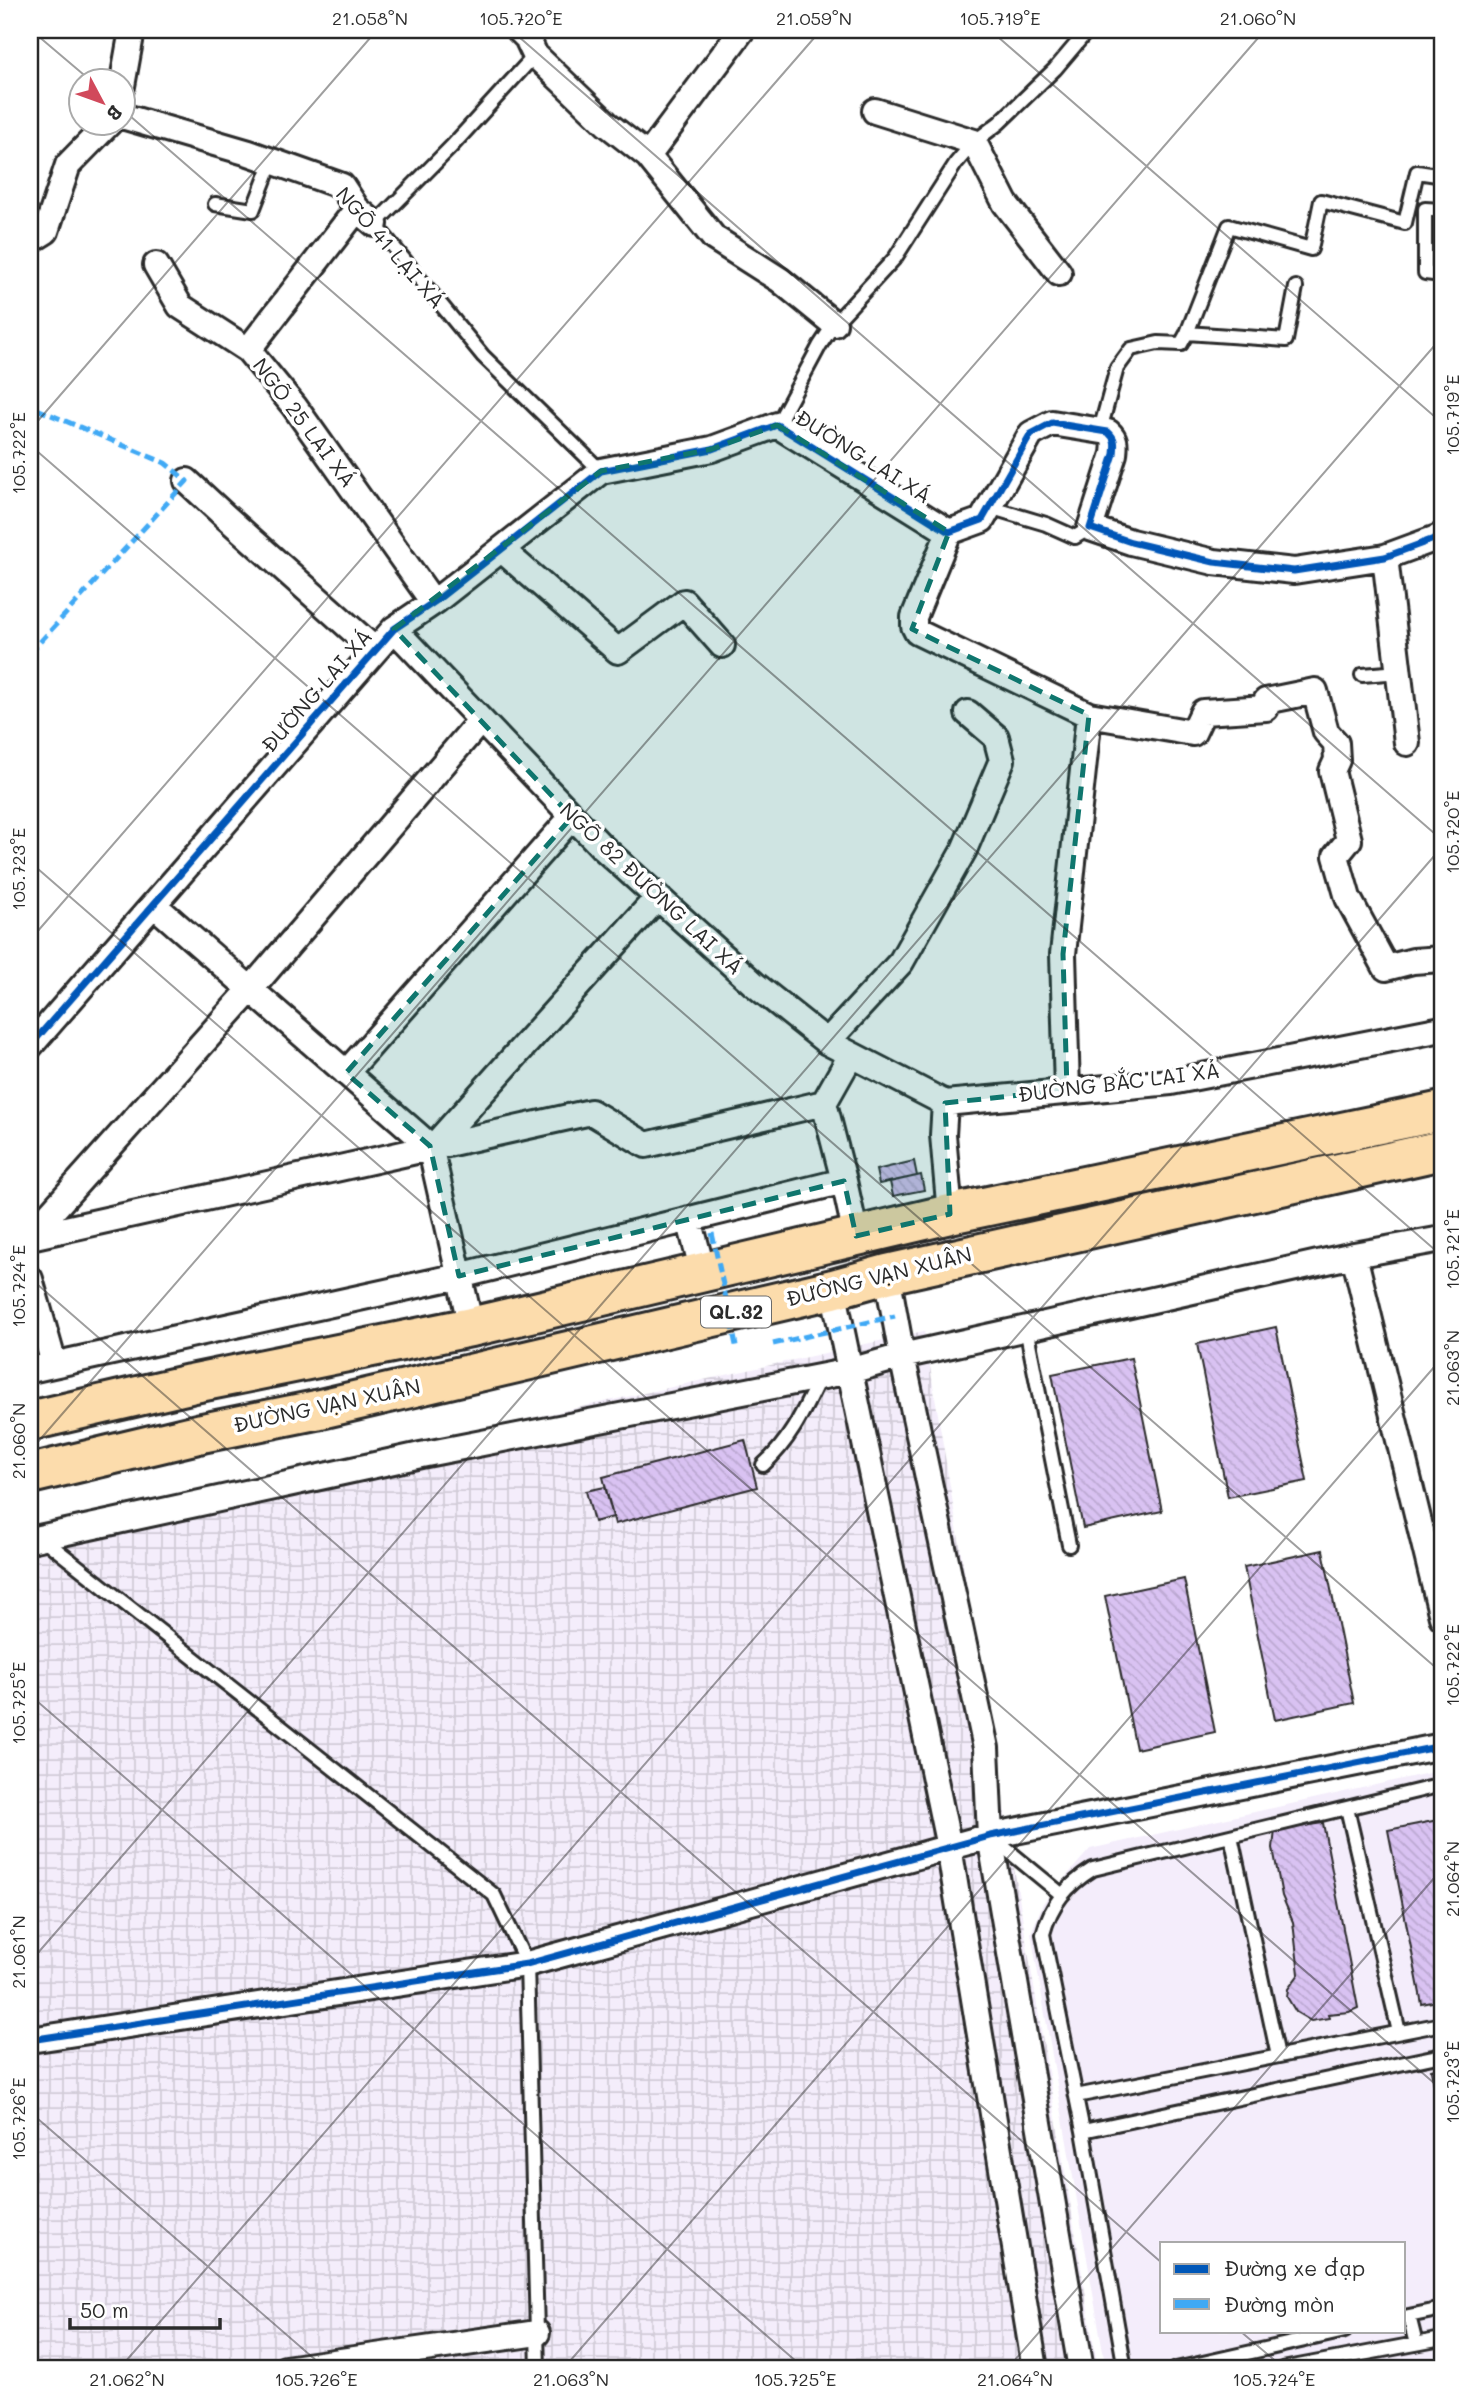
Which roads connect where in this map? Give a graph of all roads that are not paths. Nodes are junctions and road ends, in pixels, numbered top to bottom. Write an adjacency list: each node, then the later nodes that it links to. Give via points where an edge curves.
1 (132, 30): 5 (street)
2 (742, 30): 10 (street)
3 (1088, 30): 9 (lane, via 1055,69)
4 (529, 38): 10 (street, via 607,124); 15 (lane, via 451,147)
5 (126, 66)
6 (875, 111): 9 (street)
7 (136, 120): 11 (street, NGÕ 41 LẠI XÁ)
8 (96, 136): 16 (street, via 68,165 46,231)
9 (974, 142): 18 (street, via 1005,203); 21 (lane, via 895,258)
10 (648, 156): 21 (street, via 714,238 780,280)
11 (272, 161): 13 (lane, via 253,210); 15 (street, NGÕ 41 LẠI XÁ, via 342,186)
12 (1441, 173): 22 (lane, via 1417,172 1405,223 1321,201 1311,248 1229,226)
13 (215, 204)
14 (1442, 210): 19 (lane, via 1425,209 1425,273)
15 (366, 216): 23 (street); 26 (lane, NGÕ 41 LẠI XÁ, via 483,356)
16 (30, 241)
17 (156, 265): 23 (street, NGÕ 25 LAI XÁ, via 180,306)
18 (1059, 273)
19 (1442, 275)
20 (1296, 287): 22 (lane, via 1286,340)
21 (834, 324): 24 (lane)
22 (1187, 333): 25 (lane, via 1181,344 1132,349 1117,368)
23 (248, 349): 34 (street, NGÕ 25 LAI XÁ)
24 (777, 425): 26 (street, ĐƯỜNG LAI XÁ, via 712,449); 30 (street, ĐƯỜNG LAI XÁ)
25 (1100, 430): 28 (street, via 1052,423 1031,434); 29 (street, via 1113,436 1115,443)
26 (601, 471): 32 (street, ĐƯỜNG LAI XÁ)
27 (187, 481): 37 (street)
28 (989, 507): 29 (lane, via 1076,537); 30 (street, via 982,520)
29 (1090, 528): 33 (street, via 1214,562 1294,571)
30 (949, 531): 41 (street, via 914,617 917,632)
31 (1442, 536): 33 (street)
32 (502, 550): 34 (street, ĐƯỜNG LAI XÁ); 36 (street, via 618,651 684,602)
33 (1385, 557): 38 (street)
34 (433, 602): 35 (street, ĐƯỜNG LAI XÁ)
35 (394, 629): 37 (street, ĐƯỜNG LAI XÁ); 42 (street, NGÕ 82 ĐƯỜNG LAI XÁ)
36 (722, 645)
37 (375, 650): 46 (street, ĐƯỜNG LAI XÁ)
38 (1400, 672): 39 (lane); 43 (street)
39 (1362, 676)
40 (968, 713): 50 (street, via 996,737 1002,760 964,850 901,962)
41 (1089, 715): 47 (street, via 1192,733 1203,712 1266,704 1315,691 1326,732 1336,743 1332,771 1349,840 1336,856 1348,898 1386,968); 54 (street, via 1063,954)
42 (480, 721): 44 (street, NGÕ 82 ĐƯỜNG LAI XÁ); 48 (street)
43 (1407, 743)
44 (572, 817): 45 (street, NGÕ 82 ĐƯỜNG LAI XÁ); 53 (street)
45 (657, 898): 50 (street, NGÕ 82 ĐƯỜNG LAI XÁ); 58 (street)
46 (154, 905): 48 (street); 51 (street, ĐƯỜNG LAI XÁ)
47 (1442, 958)
48 (251, 989): 53 (street); 64 (street)
49 (1442, 1029): 54 (street, ĐƯỜNG BẮC LAI XÁ, via 1171,1082)
50 (827, 1042): 52 (street, NGÕ 82 ĐƯỜNG LAI XÁ)
51 (30, 1045)
52 (850, 1055): 55 (street); 56 (street, NGÕ 82 ĐƯỜNG LAI XÁ)
53 (346, 1073): 58 (street)
54 (1067, 1090): 56 (street, ĐƯỜNG BẮC LAI XÁ)
55 (824, 1103): 58 (street, via 646,1145 591,1112); 60 (street)
56 (945, 1103): 61 (street)
57 (1442, 1111): 61 (highway, ĐƯỜNG VẠN XUÂN / QL.32)
58 (431, 1147): 64 (street); 69 (street)
59 (1442, 1150): 68 (highway, ĐƯỜNG VẠN XUÂN / QL.32)
60 (844, 1181): 62 (street); 63 (street)
61 (950, 1214): 63 (highway, ĐƯỜNG VẠN XUÂN / QL.32)
62 (689, 1219): 67 (street); 69 (street)
63 (856, 1236): 67 (highway, ĐƯỜNG VẠN XUÂN / QL.32)
64 (30, 1237)
65 (1442, 1239): 66 (street)
66 (1354, 1255): 73 (street); 86 (street)
67 (703, 1272): 72 (highway, ĐƯỜNG VẠN XUÂN / QL.32)
68 (887, 1274): 71 (highway, ĐƯỜNG VẠN XUÂN / QL.32); 74 (street)
69 (460, 1276): 72 (street); 75 (street)
70 (30, 1279): 75 (street)
71 (833, 1289): 77 (street); 81 (highway, ĐƯỜNG VẠN XUÂN / QL.32)
72 (471, 1326): 79 (highway, ĐƯỜNG VẠN XUÂN / QL.32)
73 (1026, 1328): 74 (street); 85 (lane)
74 (902, 1356): 77 (street); 90 (street, via 986,1748)
75 (54, 1364): 76 (street)
76 (30, 1370)
77 (850, 1371): 78 (street); 92 (street)
78 (820, 1377): 82 (lane, via 782,1448); 84 (street, via 421,1455)
79 (190, 1384): 80 (highway, ĐƯỜNG VẠN XUÂN / QL.32); 81 (highway)
80 (30, 1421)
81 (202, 1433): 83 (highway, ĐƯỜNG VẠN XUÂN / QL.32)
82 (763, 1465)
83 (30, 1474)
84 (36, 1539): 94 (lane, via 494,1895)
85 (1069, 1545)
86 (1442, 1617)
87 (1442, 1746): 90 (street)
88 (1442, 1785): 89 (lane)
89 (1347, 1808): 91 (lane); 96 (lane)
90 (990, 1836): 92 (street); 93 (lane); 112 (street)
91 (1231, 1836): 93 (lane, via 1093,1869); 99 (lane)
92 (949, 1847): 94 (street); 111 (street)
93 (1061, 1894): 100 (lane, via 1047,1916 1043,1934)
94 (527, 1964): 97 (street); 105 (lane)
95 (1442, 2024): 96 (lane)
96 (1399, 2032): 99 (lane)
97 (30, 2040)
98 (1442, 2055): 101 (lane)
99 (1278, 2056): 100 (lane)
100 (1076, 2096): 101 (lane)
101 (1083, 2131): 113 (lane)
102 (1442, 2309): 103 (lane)
103 (1406, 2317): 107 (lane)
104 (1341, 2332): 114 (lane)
105 (537, 2333): 108 (street); 110 (lane)
106 (1442, 2339): 107 (lane)
107 (1416, 2344): 115 (lane)
108 (310, 2368): 109 (street)
109 (285, 2369)
110 (538, 2369)
111 (1035, 2369)
112 (1081, 2369)
113 (1125, 2369)
114 (1176, 2369)
115 (1282, 2369)

